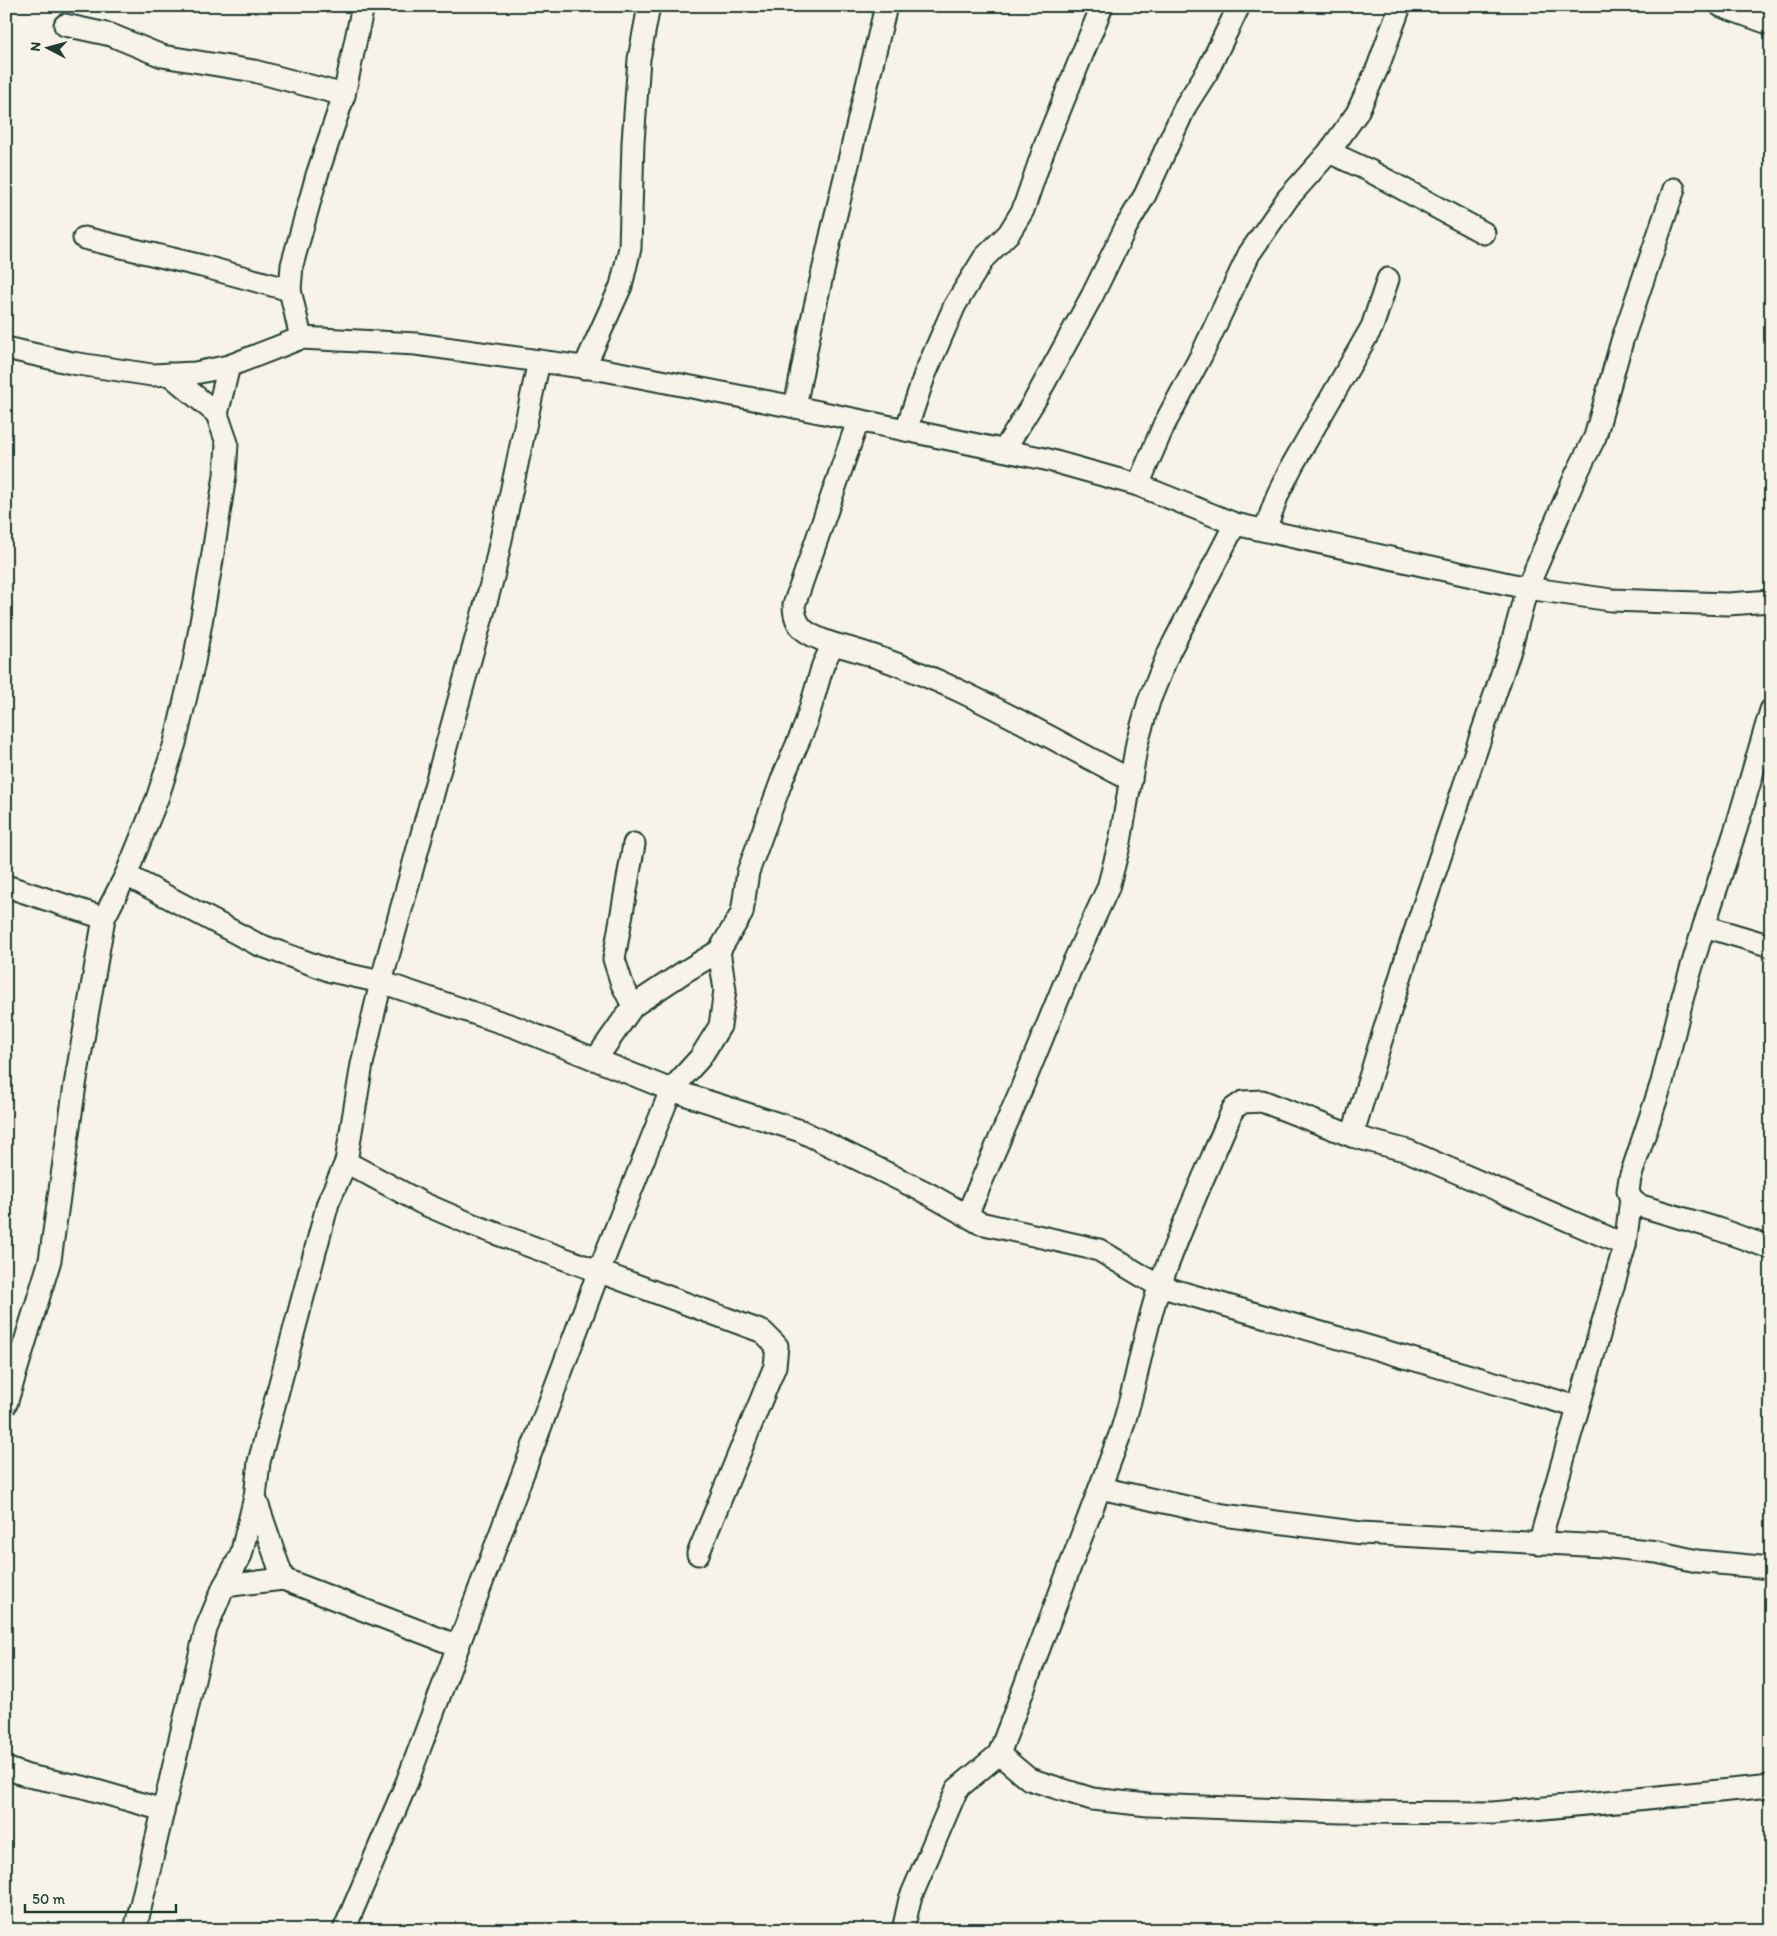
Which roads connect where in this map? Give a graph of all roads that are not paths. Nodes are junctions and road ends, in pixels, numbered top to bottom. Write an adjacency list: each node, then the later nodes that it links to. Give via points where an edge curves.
1 (363, 6): 10 (street)
2 (649, 6): 21 (street, via 639,59 630,248 621,286)
3 (886, 6): 23 (street, via 822,273)
4 (1102, 6): 26 (street, via 1046,143 1023,210 1009,233 984,258 954,305)
5 (1239, 6): 27 (street, via 1207,72 1186,105 1145,195 1092,296)
6 (1400, 6): 11 (street, via 1357,113)
7 (1722, 6): 8 (street)
8 (1771, 24)
9 (65, 25): 10 (street, via 111,35 162,56 254,71)
10 (344, 95): 16 (street, via 314,184 292,265)
11 (1329, 152): 13 (street); 28 (street, via 1288,198 1249,254 1164,425)
12 (1674, 189): 31 (street, via 1622,342 1595,437)
13 (1484, 233)
14 (84, 238): 16 (street)
15 (1388, 279): 30 (street, via 1372,327 1293,464)
16 (290, 290): 17 (street)
17 (301, 338): 19 (street, via 416,344); 20 (street)
18 (6, 348): 22 (street, via 72,363 152,375)
19 (540, 362): 21 (street); 43 (street, via 493,578)
20 (229, 366): 22 (street); 24 (street)
21 (584, 368): 23 (street)
22 (169, 374): 24 (street)
23 (795, 407): 25 (street)
24 (216, 414): 37 (street, via 227,444 225,475 194,662 175,743 157,799)
25 (858, 421): 26 (street); 33 (street, via 794,606 794,617 799,627)
26 (906, 430): 27 (street)
27 (1004, 450): 28 (street)
28 (1138, 485): 29 (street)
29 (1235, 524): 30 (street); 35 (street, via 1169,652 1149,701)
30 (1265, 530): 31 (street)
31 (1527, 588): 32 (street, via 1611,600 1728,604); 47 (street, via 1511,647 1409,949)
32 (1771, 601)
33 (833, 644): 35 (street, via 927,676); 42 (street, via 748,872 742,913)
34 (1771, 710): 40 (street)
35 (1131, 780): 50 (street, via 1108,888)
36 (634, 844): 44 (street, via 614,959)
37 (126, 875): 39 (street); 43 (street, via 257,944 331,970)
38 (6, 886): 39 (street)
39 (104, 918): 55 (street, via 75,1085 50,1260)
40 (1704, 926): 41 (street); 49 (street, via 1662,1082 1630,1178 1628,1191)
41 (1771, 946)
42 (719, 951): 44 (street); 46 (street, via 725,990 720,1026 700,1058)
43 (381, 982): 45 (street, via 516,1027); 48 (street, via 362,1064)
44 (632, 1006): 45 (street)
45 (596, 1059): 46 (street)
46 (671, 1090): 50 (street, via 801,1131); 53 (street)
47 (1352, 1136): 51 (street, via 1408,1151); 54 (street, via 1262,1101 1243,1102 1233,1109)
48 (346, 1162): 53 (street, via 422,1203 473,1225); 58 (street, via 328,1203 259,1462)
49 (1631, 1199): 51 (street); 52 (street, via 1638,1205)
50 (966, 1215): 54 (street, via 980,1223 1099,1250)
51 (1625, 1245): 56 (street)
52 (1771, 1248)
53 (599, 1271): 60 (street, via 763,1332 778,1346 775,1366); 64 (street)
54 (1160, 1286): 56 (street); 57 (street, via 1130,1405)
55 (6, 1404)
56 (1578, 1407): 59 (street)
57 (1100, 1488): 59 (street, via 1223,1515 1352,1532); 65 (street)
58 (255, 1497): 62 (street); 63 (street, via 241,1555)
59 (1539, 1544): 61 (street, via 1602,1546 1657,1552 1697,1561)
60 (698, 1554)
61 (1771, 1568)
62 (284, 1579): 63 (street); 64 (street)
63 (224, 1586): 68 (street, via 206,1629)
64 (458, 1646): 70 (street, via 407,1782)
65 (999, 1754): 67 (street, via 1029,1779 1092,1799 1148,1805 1342,1812 1493,1813); 71 (street, via 957,1789 910,1899)
66 (6, 1768): 68 (street)
67 (1771, 1786)
68 (163, 1810): 69 (street)
69 (135, 1930)
70 (344, 1930)
71 (903, 1930)

